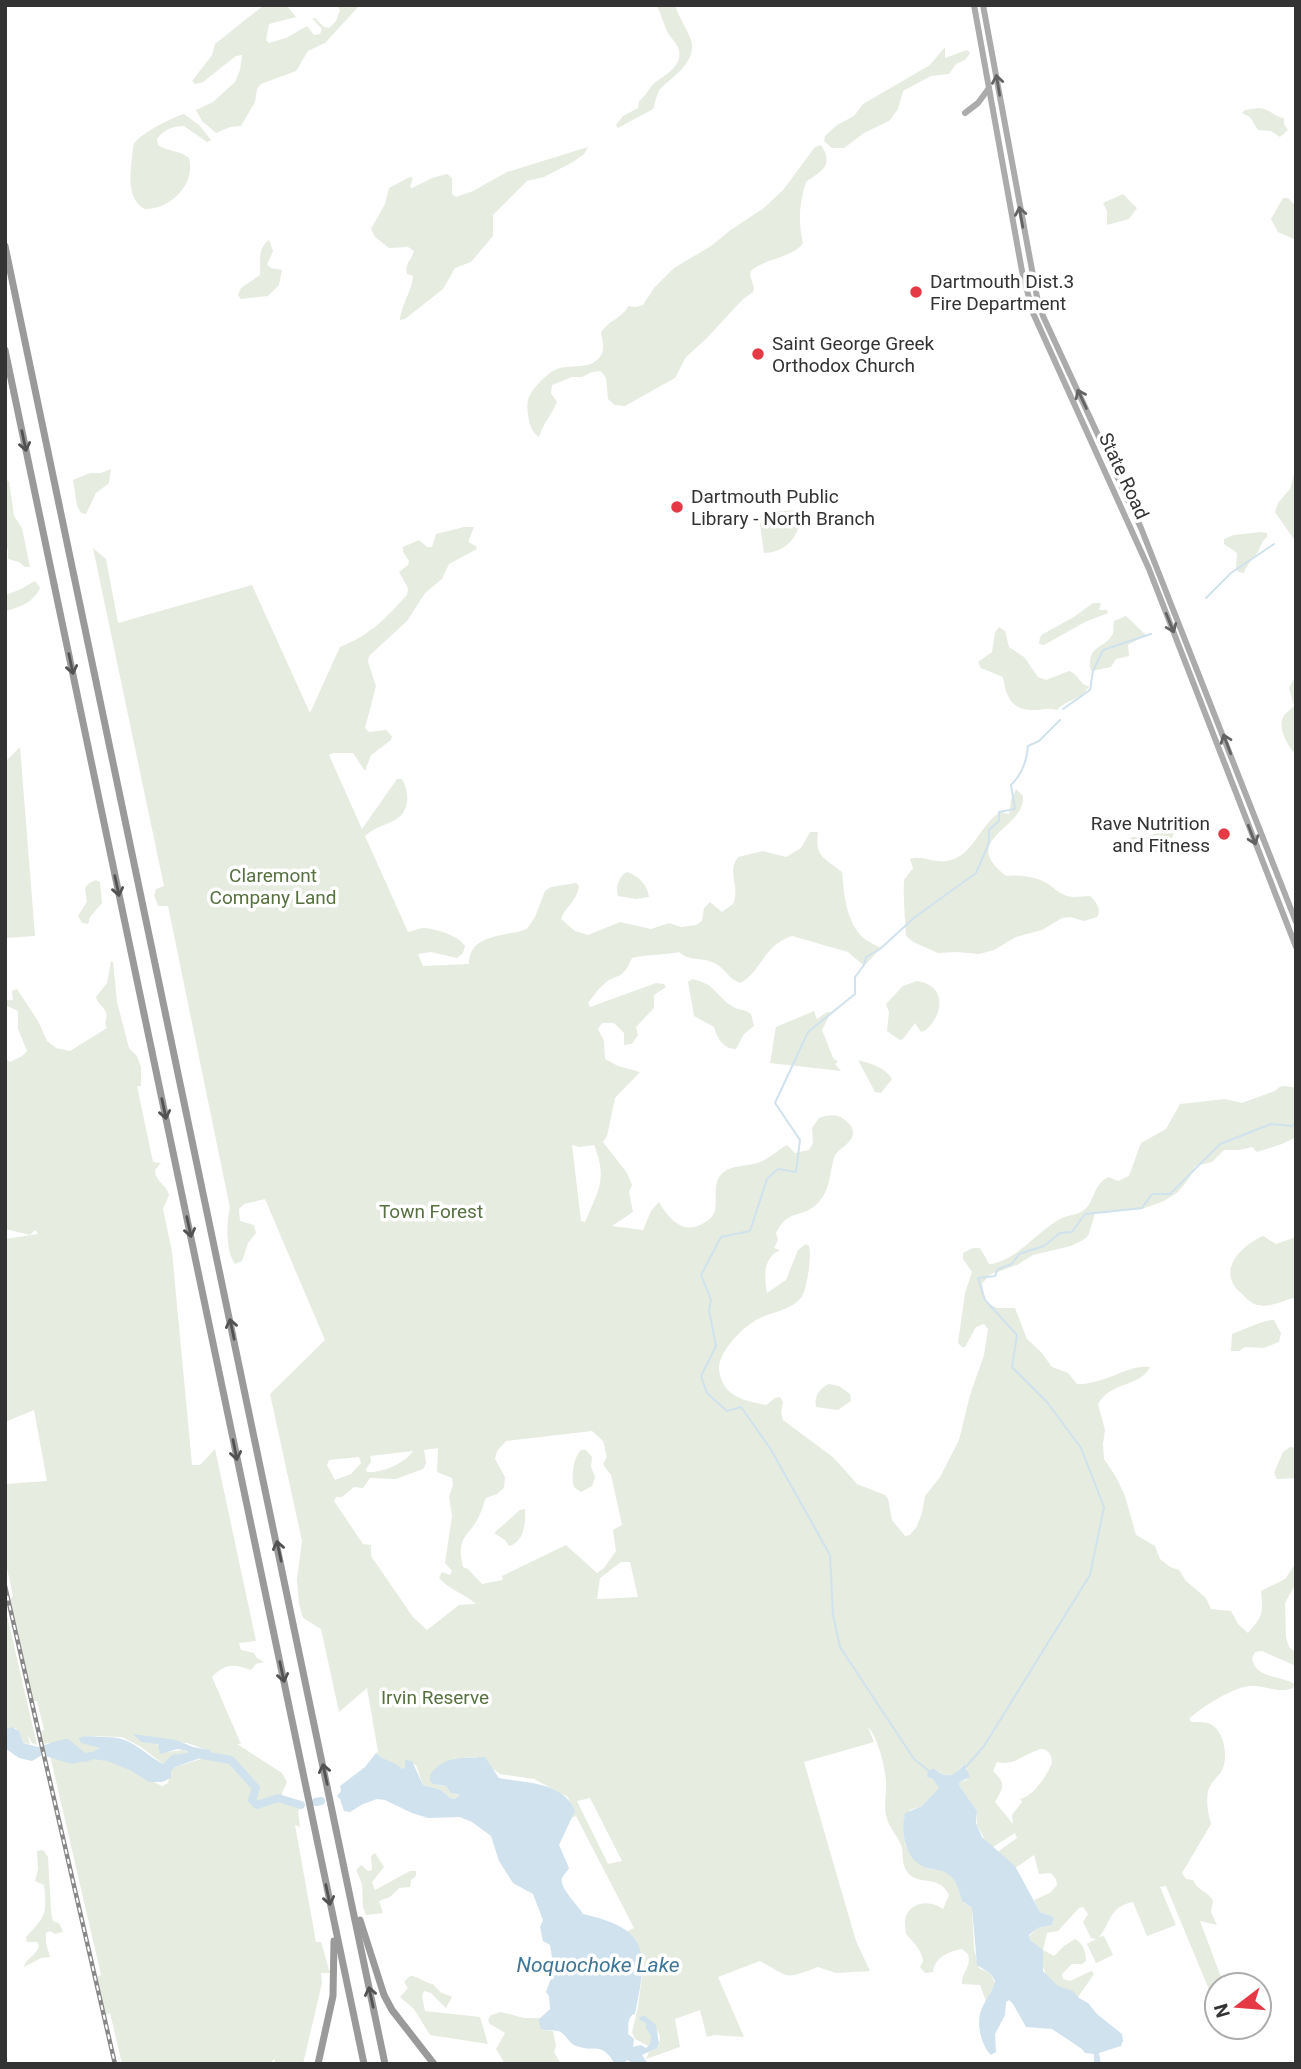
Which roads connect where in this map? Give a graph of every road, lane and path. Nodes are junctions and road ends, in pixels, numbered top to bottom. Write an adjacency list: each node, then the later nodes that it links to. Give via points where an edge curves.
1 (974, 5): 3 (main road, State Road)
2 (983, 5): 7 (main road, State Road, one-way to 2, via 1141,528 1037,296)
3 (989, 88): 4 (main road); 8 (main road, State Road, one-way to 8, via 1033,313 1149,569)
4 (965, 113)
5 (5, 246): 9 (highway, one-way to 5)
6 (5, 350): 10 (highway, one-way to 10)
7 (1296, 922)
8 (1296, 947)
9 (348, 1885): 13 (highway, one-way to 9); 14 (highway, via 384,1995)
10 (333, 1919): 11 (highway, via 334,1986); 12 (highway)
11 (318, 2064)
12 (364, 2064)
13 (385, 2064)
14 (434, 2064)

